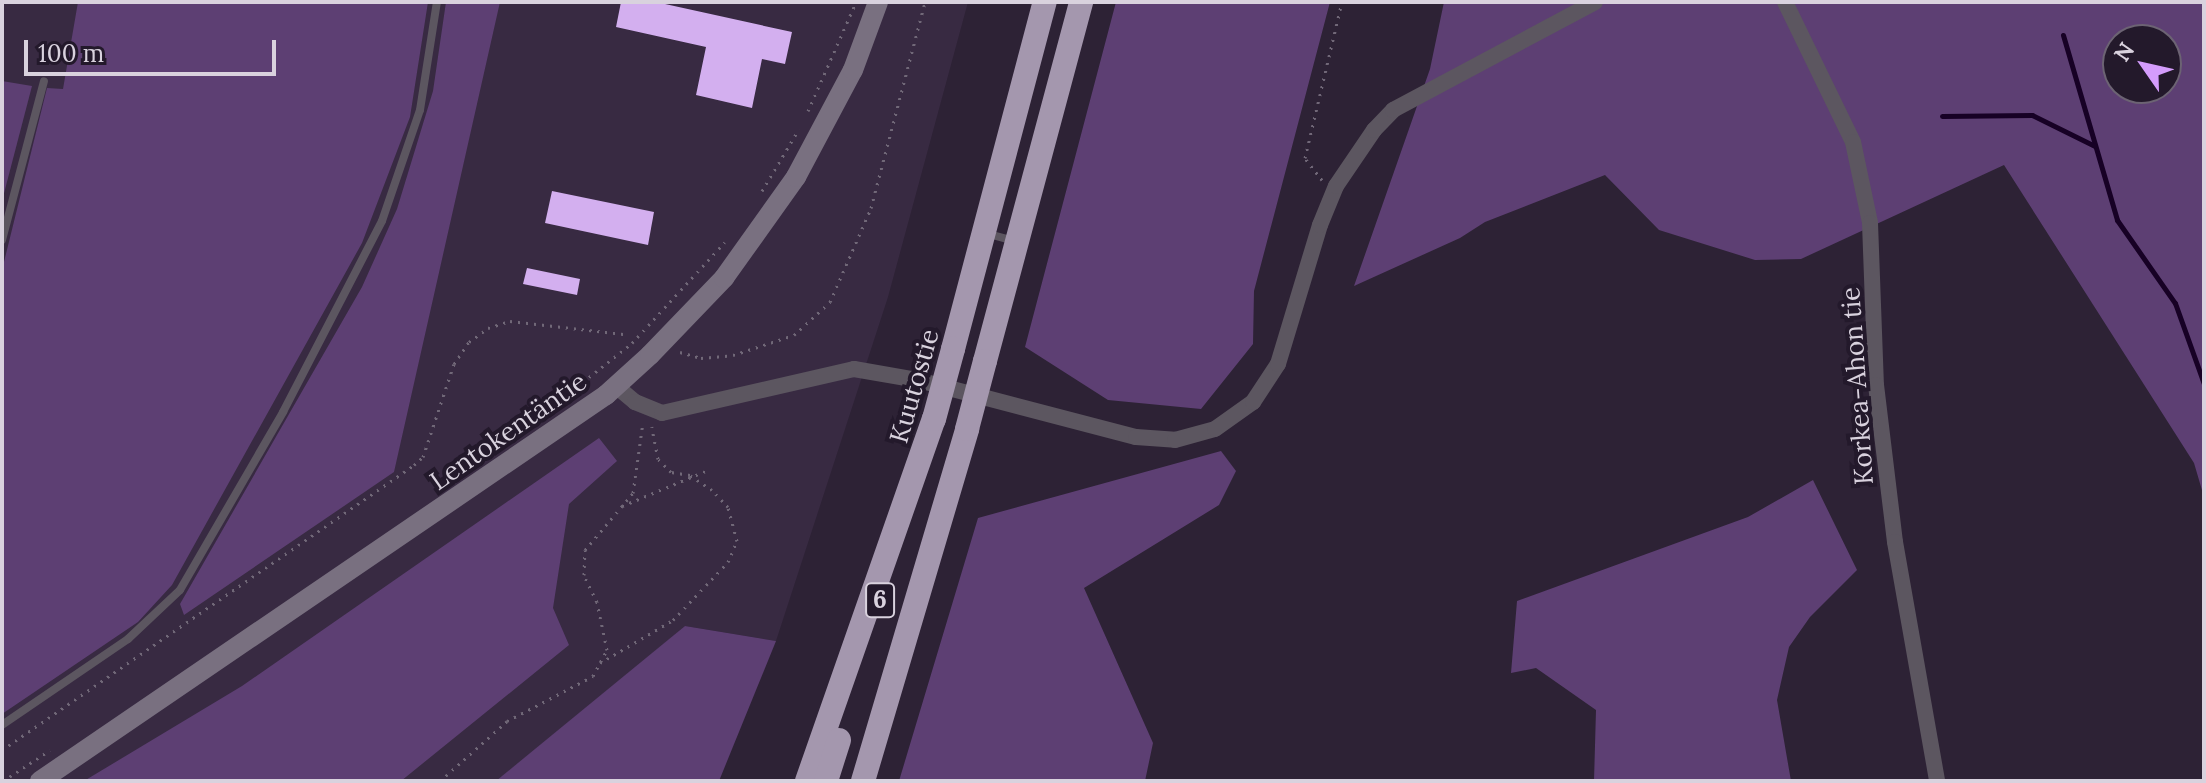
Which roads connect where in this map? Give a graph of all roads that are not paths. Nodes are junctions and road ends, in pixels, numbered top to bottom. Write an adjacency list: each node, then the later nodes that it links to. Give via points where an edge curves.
1 (437, 2): 13 (lane, via 420,110 382,221 320,345 180,590 128,639)
2 (878, 2): 11 (street, Lentokentäntie, via 831,115 760,231 685,322)
3 (1045, 2): 8 (highway, Kuutostie / 6)
4 (1081, 2): 10 (highway, 6)
5 (1595, 2): 11 (street, via 1393,110 1374,130 1336,186 1278,364 1253,402 1215,429 1175,440 1136,437 918,380 854,369 662,413)
6 (1785, 2): 18 (street, Korkea-Ahon tie, via 1853,142 1870,223 1876,385 1891,511)
7 (44, 81): 9 (lane)
8 (984, 232): 10 (lane); 12 (highway, Kuutostie / 6, bridge)
9 (2, 240)
10 (1017, 241): 17 (highway, 6, bridge)
11 (616, 386): 14 (street, Lentokentäntie)
12 (934, 419): 15 (highway); 16 (highway, Kuutostie / 6)
13 (2, 725)
14 (40, 781)
15 (807, 781)
16 (826, 781)
17 (863, 781)
18 (1937, 781)

